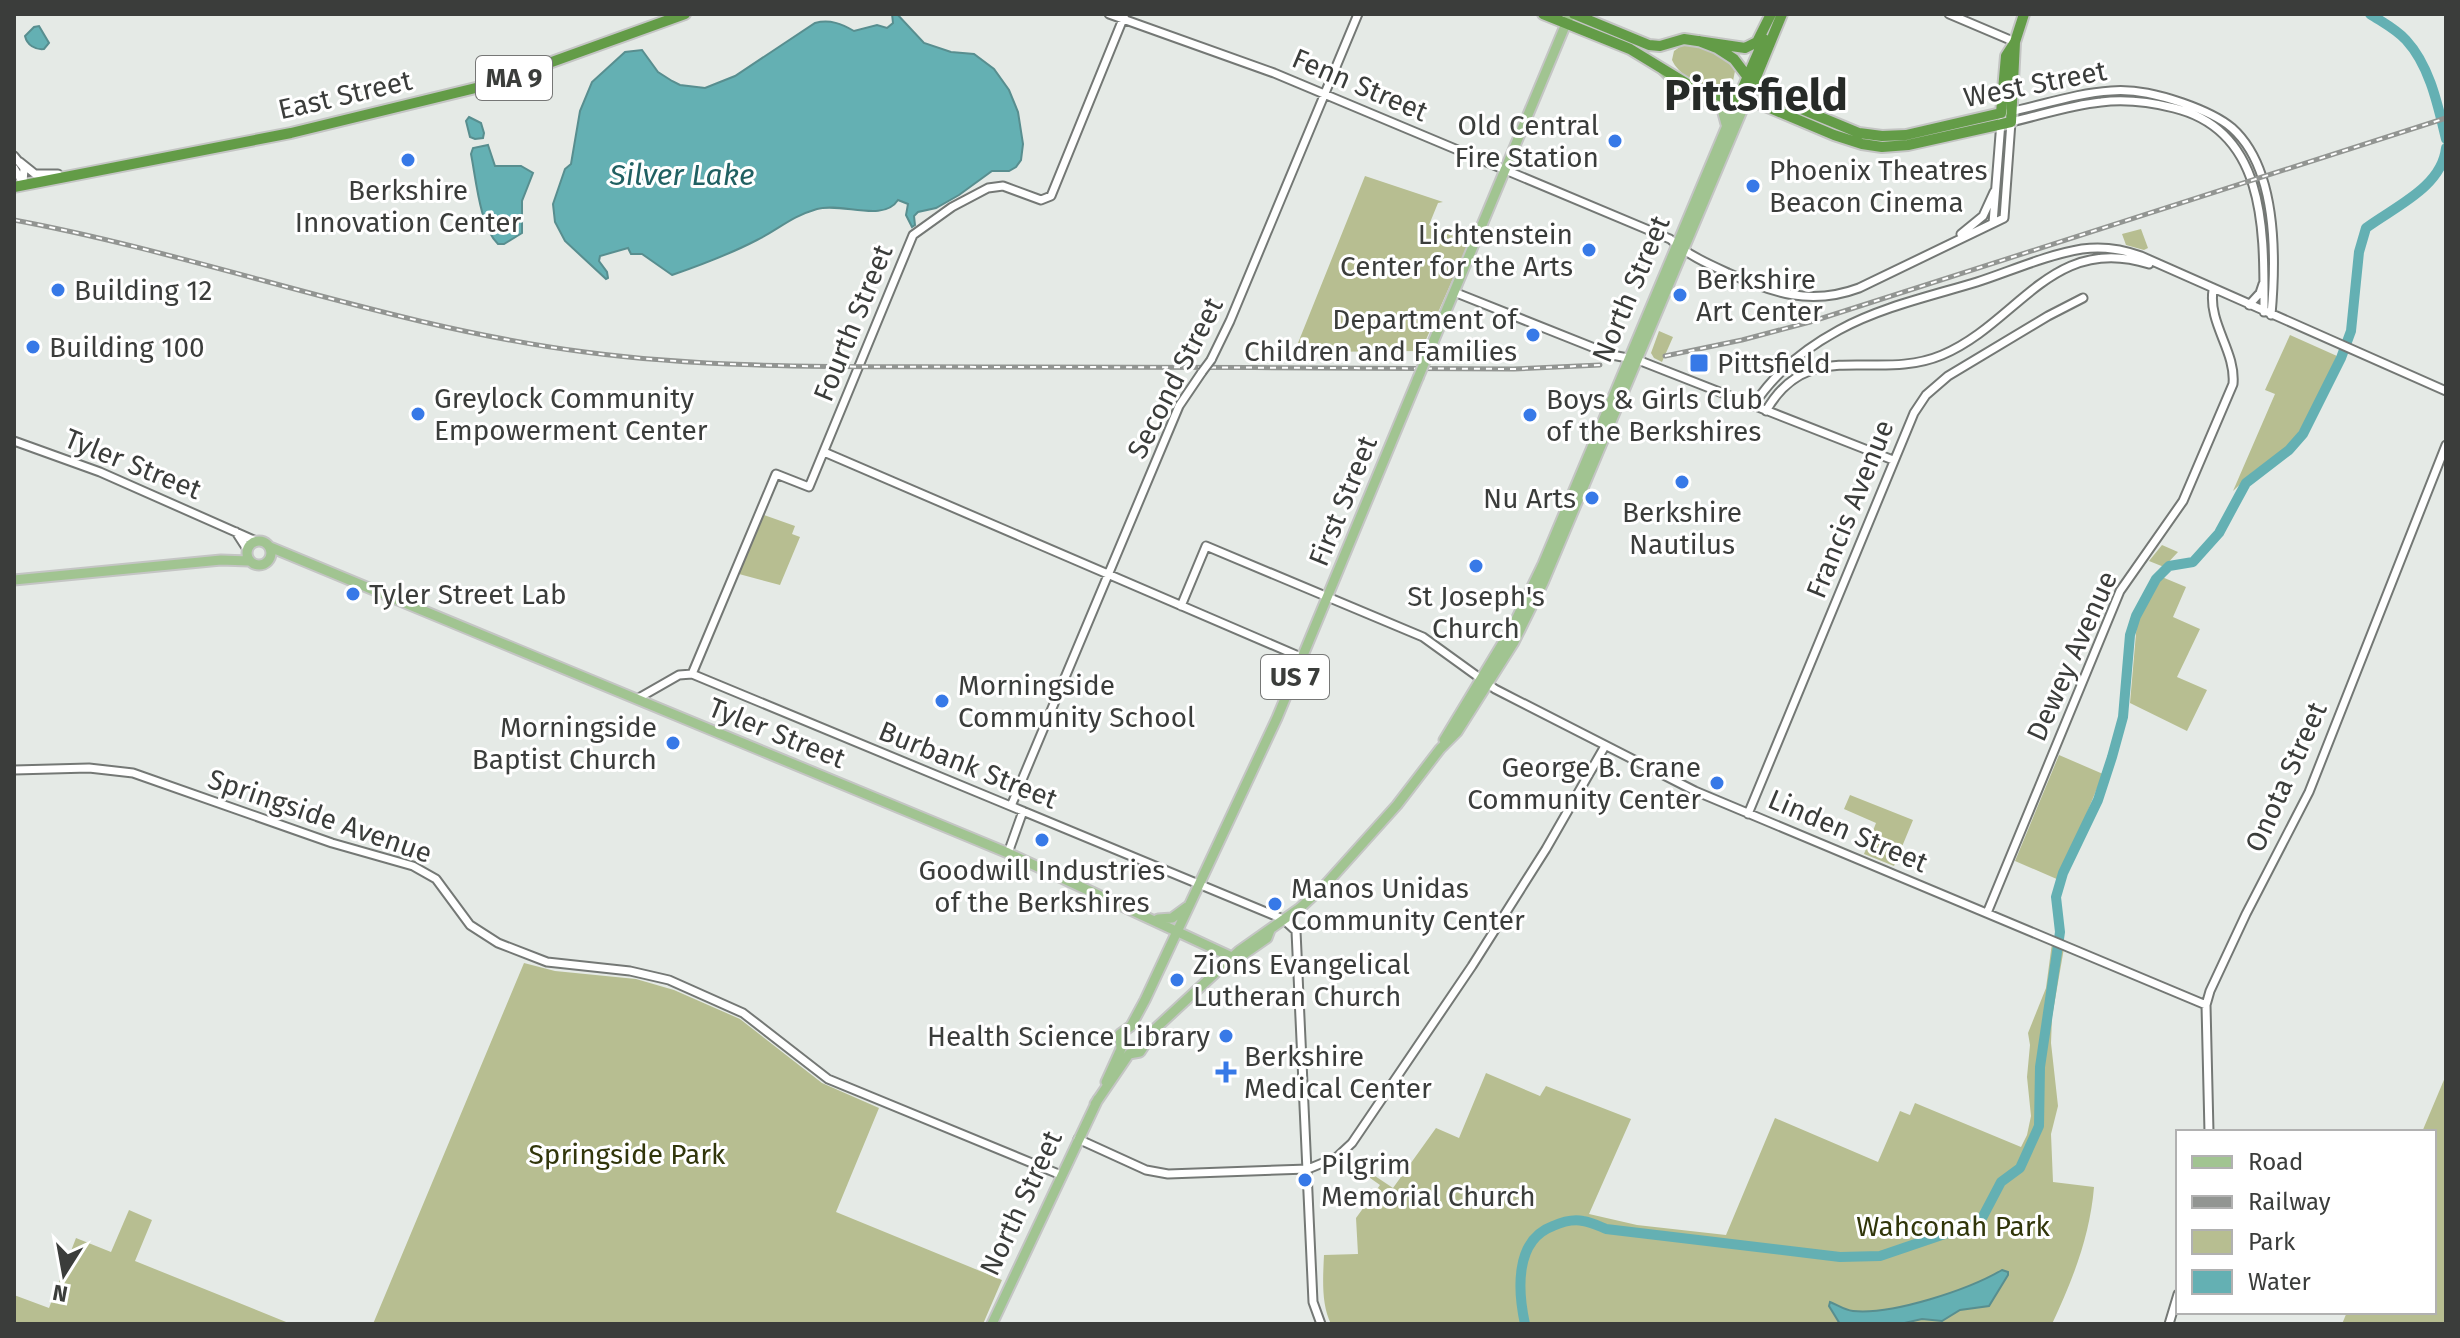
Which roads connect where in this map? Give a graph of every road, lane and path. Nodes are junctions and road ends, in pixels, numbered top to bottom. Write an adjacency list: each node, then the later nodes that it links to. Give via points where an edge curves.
1 (685, 14): 22 (highway, East Street / MA 9, via 488,85 291,133)
2 (1109, 14): 9 (street, Fenn Street)
3 (1358, 14): 16 (street, Second Street)
4 (1543, 14): 10 (highway)
5 (1772, 14): 11 (highway, via 1759,39 1748,47); 15 (highway, North Street)
6 (1782, 14): 15 (highway)
7 (1949, 14): 12 (street)
8 (2024, 14): 12 (highway)
9 (1124, 17): 16 (street, Fenn Street); 41 (street, Fourth Street, via 1052,195 1041,200 1003,186 988,188 911,238)
10 (1570, 17): 11 (highway, via 1660,46); 13 (highway); 21 (main road, First Street / US 7)
11 (1699, 41): 14 (highway, via 1726,53)
12 (2015, 42): 18 (highway)
13 (1661, 67): 17 (highway, via 1702,91); 19 (main road, via 1683,90 1722,109)
14 (1741, 67): 15 (highway); 17 (highway)
15 (1750, 81): 17 (highway, North Street); 18 (highway, West Street, via 1765,94 1859,133 1918,133)
16 (1324, 94): 21 (street, Fenn Street); 49 (street, Second Street, bridge, via 1230,321 1179,406)
17 (1740, 95): 18 (highway, West Street, via 1834,135 1875,146 1908,145); 19 (main road, North Street); 27 (main road, North Street)
18 (2006, 118): 23 (street); 25 (street, via 2004,218); 29 (street, West Street, via 2118,101 2164,105 2208,120 2234,143 2253,187); 34 (street, West Street, via 2094,92 2133,91 2182,103 2226,123 2251,154 2267,200 2274,252)
19 (1726, 124): 27 (main road, North Street)
20 (16, 162): 22 (street, via 38,175); 24 (street, East Street)
21 (1504, 170): 27 (street, Fenn Street, via 1657,233); 31 (main road, First Street / US 7)
22 (92, 171): 24 (highway, East Street / MA 9)
23 (1997, 183): 25 (street); 26 (street, via 1986,212)
24 (17, 184)
25 (1993, 223): 26 (street)
26 (1950, 243): 27 (street, Fenn Street, via 1859,288 1813,298 1771,292)
27 (1680, 248): 35 (main road, North Street)
28 (2172, 271): 30 (street); 37 (street, via 2134,253 2099,248 1957,288 1822,340 1787,365); 38 (street, via 2120,257 2086,259 2056,273 1942,355 1895,367 1825,365 1782,388)
29 (2264, 275): 33 (street, West Street, via 2260,293); 34 (street, West Street)
30 (2213, 290): 33 (street); 65 (street, Dewey Avenue, via 2212,311 2233,384 2183,501 2120,591)
31 (1454, 292): 35 (street); 51 (main road, First Street / US 7, bridge)
32 (2083, 298): 42 (street, Francis Avenue, via 1943,379 1914,413)
33 (2249, 305): 34 (street)
34 (2268, 313): 36 (street)
35 (1632, 360): 37 (street); 55 (main road, North Street, via 1543,583 1514,642)
36 (2446, 391)
37 (1753, 406): 38 (street)
38 (1766, 411): 42 (street)
39 (14, 441): 43 (street, Tyler Street)
40 (2446, 445): 70 (street, Onota Street, via 2309,792)
41 (824, 452): 49 (street); 54 (street, Fourth Street, via 809,487 776,474)
42 (1893, 460): 61 (street, Francis Avenue)
43 (235, 530): 44 (street, Tyler Street); 46 (street)
44 (256, 541): 45 (main road); 46 (main road)
45 (270, 547): 47 (main road, Tyler Street); 48 (main road)
46 (248, 554): 48 (main road, via 261,566); 50 (main road)
47 (300, 559): 48 (main road, Tyler Street); 56 (main road, Tyler Street)
48 (270, 560)
49 (1109, 575): 52 (street); 59 (street, Second Street)
50 (14, 580)
51 (1328, 597): 52 (street, Linden Street, via 1206,546); 53 (main road, First Street / US 7); 55 (street, Linden Street, via 1423,637)
52 (1181, 606): 53 (street)
53 (1303, 658): 63 (main road, First Street / US 7)
54 (692, 674): 56 (street, via 679,675); 59 (street, Burbank Street)
55 (1484, 682): 57 (street, Linden Street); 67 (main road, North Street, via 1457,732 1397,805 1333,876)
56 (637, 699): 62 (main road, Tyler Street)
57 (1605, 746): 61 (street, Linden Street); 76 (street, via 1472,966 1352,1143 1337,1157)
58 (14, 770): 77 (street, Springside Avenue, via 133,773 413,866 436,879 470,925 498,943 547,962 675,982 743,1013 828,1079)
59 (1011, 806): 60 (street, Burbank Street)
60 (1023, 811): 62 (street); 63 (street, Burbank Street)
61 (1748, 814): 65 (street, Linden Street)
62 (1008, 853): 66 (main road, Tyler Street)
63 (1200, 884): 64 (main road, First Street / US 7); 67 (street, Burbank Street)
64 (1189, 905): 66 (main road, via 1172,918); 68 (main road, First Street / US 7)
65 (1987, 913): 70 (street, Linden Street)
66 (1146, 917): 68 (main road, Tyler Street)
67 (1283, 919): 69 (main road, North Street, via 1267,938); 76 (street, via 1296,931)
68 (1178, 931): 69 (main road, Tyler Street); 71 (main road, First Street / US 7)
69 (1234, 958): 72 (main road, North Street)
70 (2206, 1005): 74 (street, Onota Street)
71 (1134, 1028): 72 (main road); 73 (main road, North Street, via 1120,1034)
72 (1147, 1039): 73 (main road, North Street, via 1140,1052)
73 (1125, 1052): 75 (main road, North Street)
74 (2209, 1130)
75 (1078, 1139): 76 (street, via 1160,1173); 77 (main road, North Street)
76 (1308, 1169): 80 (street, via 1313,1302)
77 (1061, 1175): 79 (main road, North Street)
78 (2176, 1301): 81 (street)
79 (992, 1324)
80 (1321, 1324)
81 (2169, 1324)

